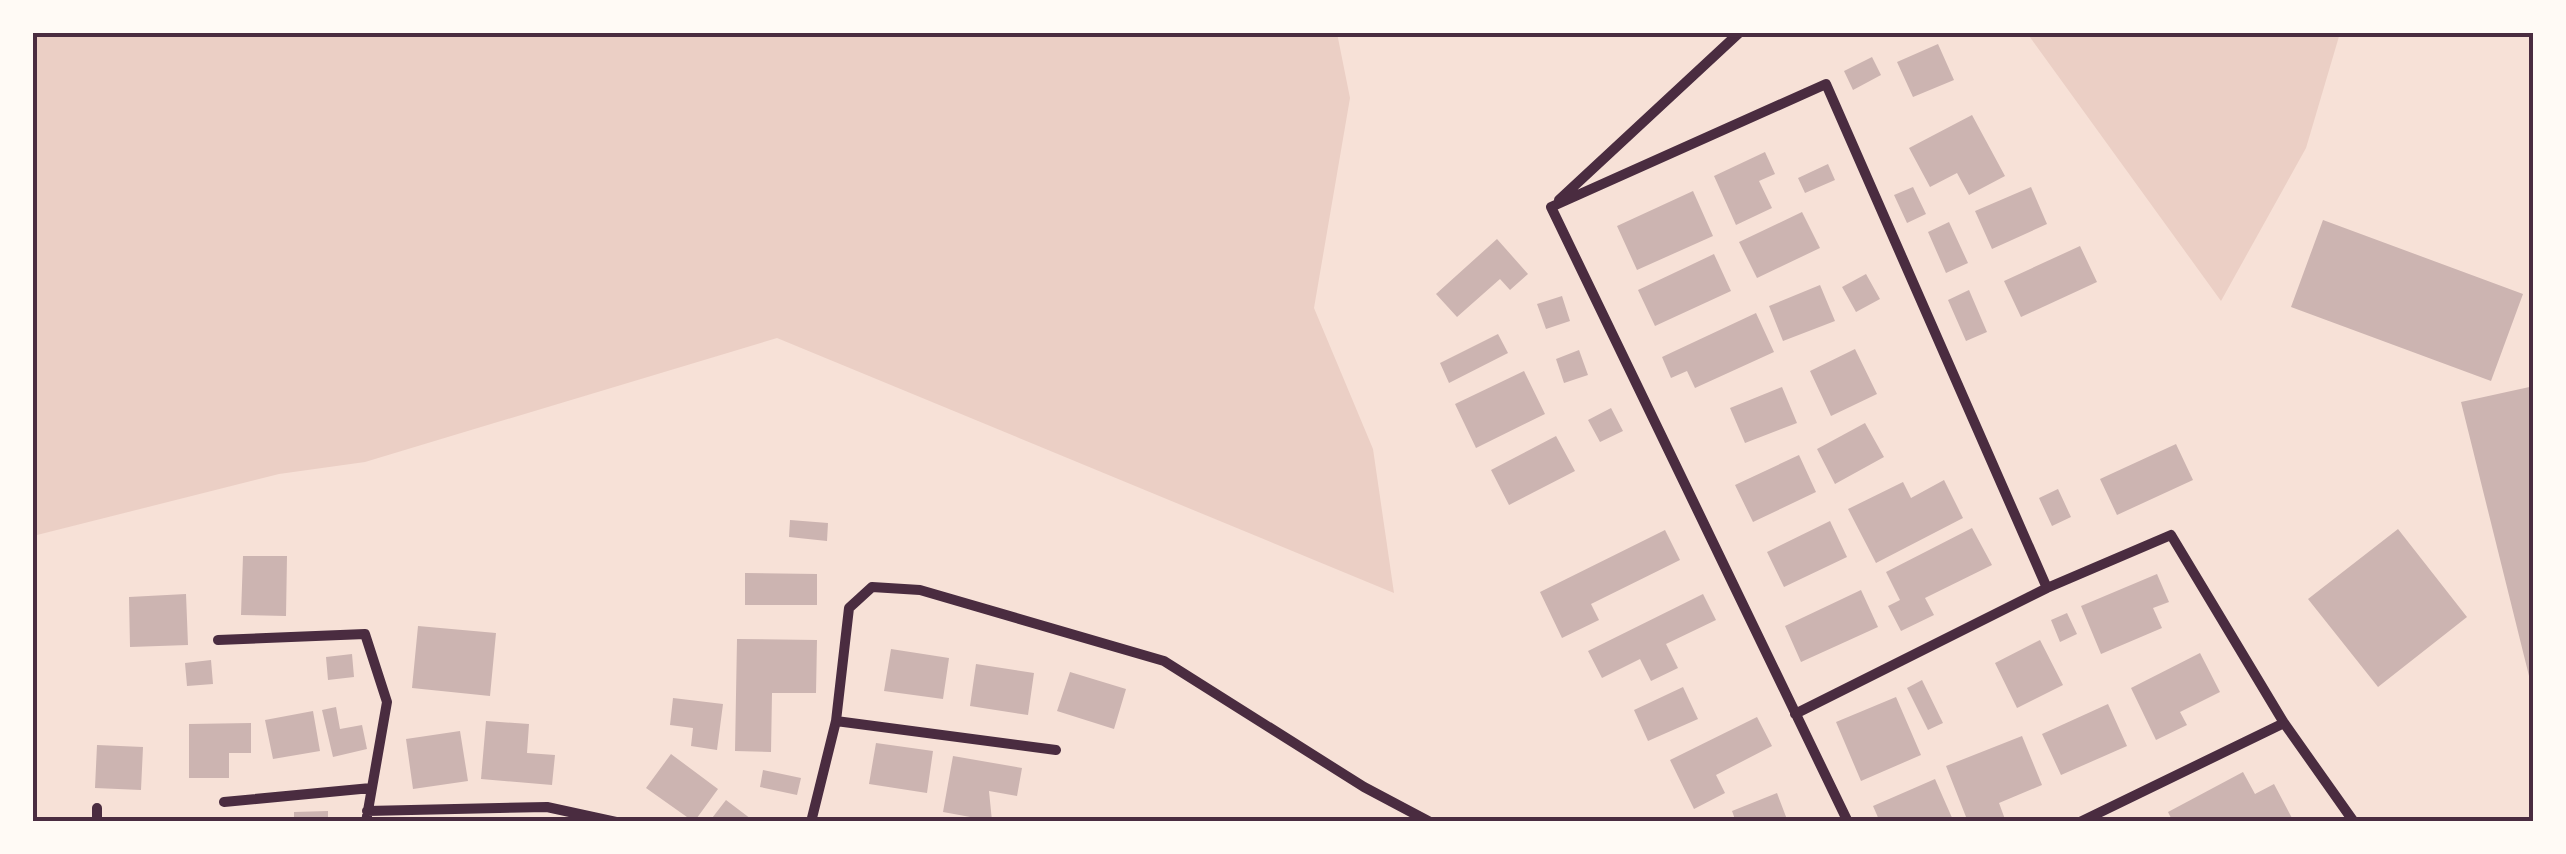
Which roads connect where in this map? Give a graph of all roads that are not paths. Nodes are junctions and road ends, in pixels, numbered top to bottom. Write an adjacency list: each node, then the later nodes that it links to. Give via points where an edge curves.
1 (1740, 32): 2 (street)
2 (1551, 207): 3 (street, via 1826,84); 5 (street)
3 (2046, 588): 5 (street); 7 (street, via 2171,535)
4 (218, 640): 9 (street, via 365,634 387,702)
5 (1794, 714): 17 (street)
6 (836, 721): 8 (street); 15 (street); 16 (street, via 849,608 872,587 920,590 1164,661)
7 (2284, 723): 18 (street); 19 (street)
8 (1056, 750)
9 (371, 788): 10 (street); 12 (street)
10 (224, 802)
11 (97, 808): 13 (street)
12 (367, 816): 14 (street, via 547,808)
13 (97, 822)
14 (616, 822)
15 (811, 822)
16 (1430, 822)
17 (1848, 822)
18 (2080, 822)
19 (2354, 822)

